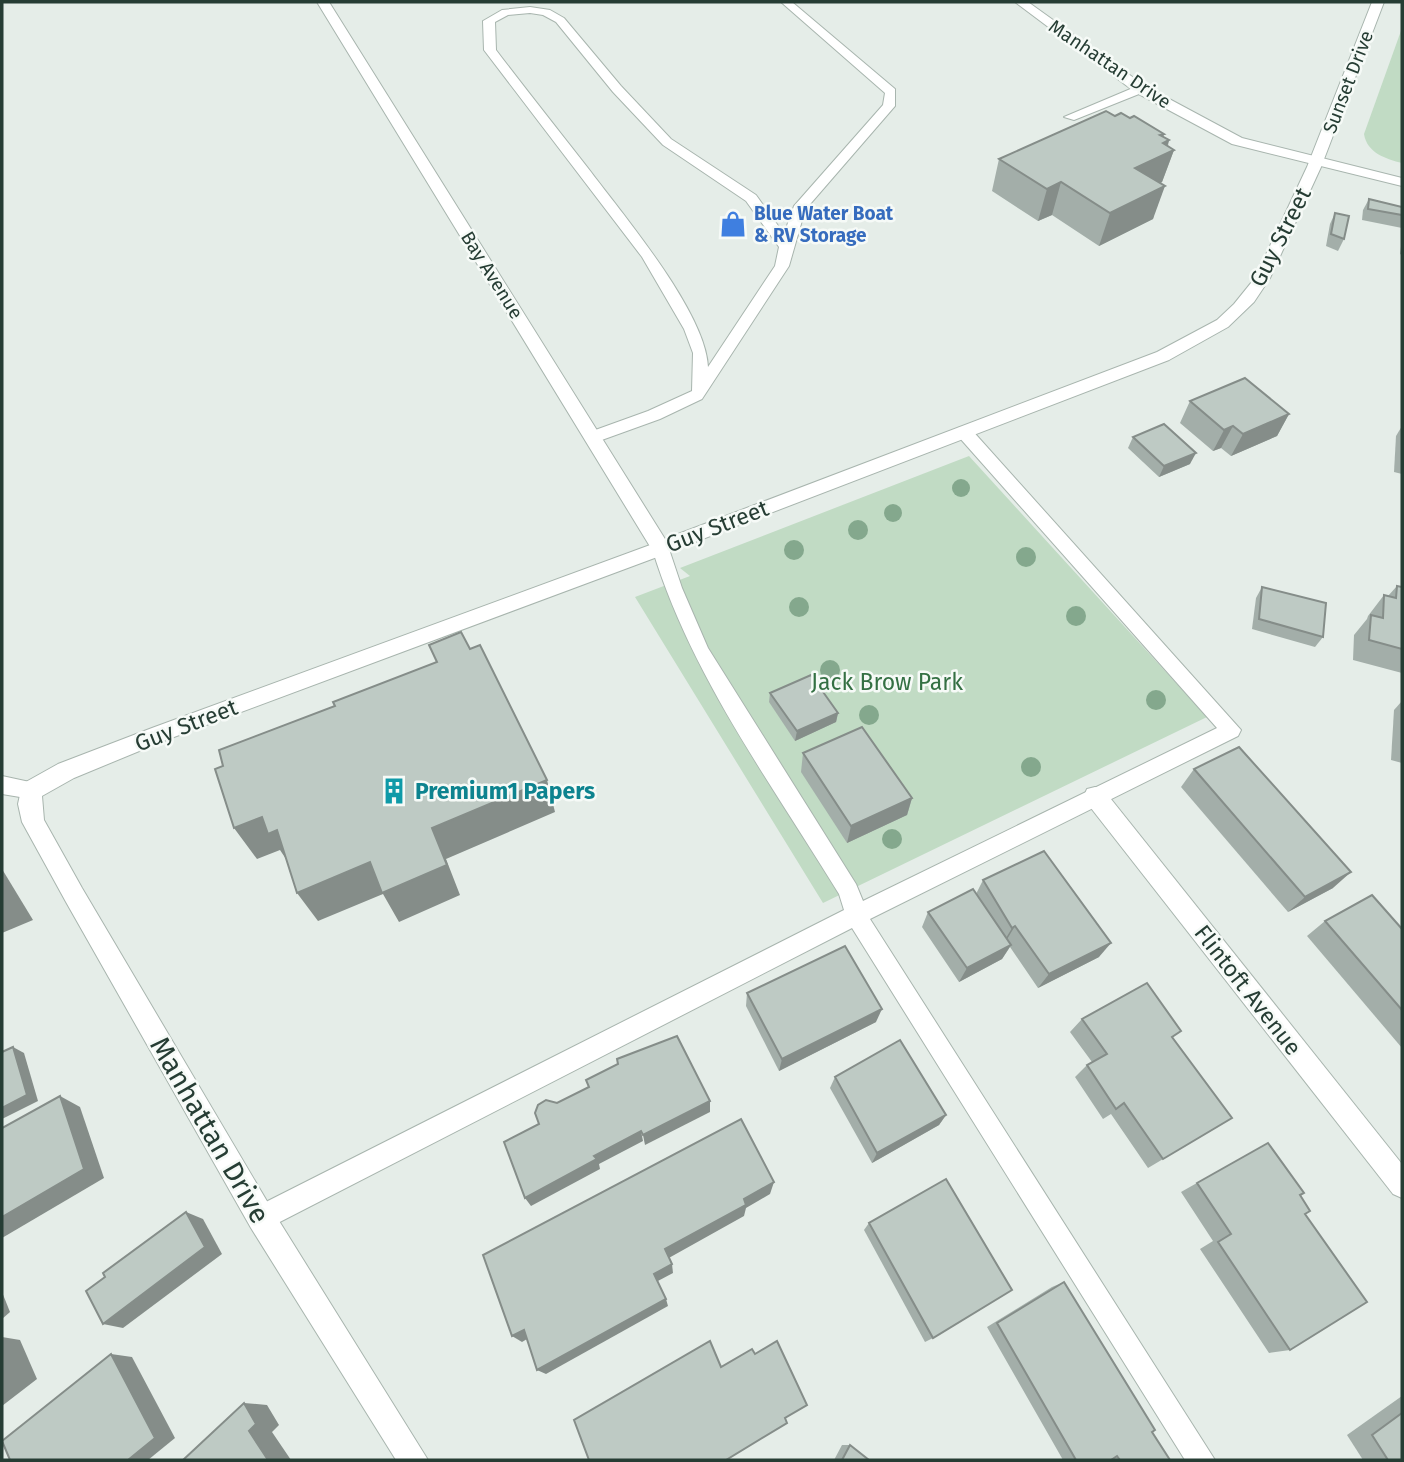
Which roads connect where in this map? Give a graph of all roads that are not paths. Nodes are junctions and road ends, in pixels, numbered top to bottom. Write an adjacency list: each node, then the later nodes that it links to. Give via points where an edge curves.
1 (323, 2): 14 (street, Bay Avenue)
2 (786, 2): 11 (lane, via 891,92 889,106 799,209)
3 (1021, 2): 7 (street, Manhattan Drive)
4 (1378, 2): 9 (street, Sunset Drive)
5 (553, 4): 6 (lane)
6 (530, 10): 11 (lane, via 560,20 667,142 751,198); 12 (lane, via 506,12 489,21 490,50 648,256 691,329 700,354)
7 (1140, 89): 8 (lane); 9 (street, Manhattan Drive, via 1237,141)
8 (1070, 117)
9 (1318, 162): 10 (street, Manhattan Drive); 13 (street, Guy Street, via 1265,276 1225,321 1163,356)
10 (1402, 182)
11 (786, 247): 12 (lane, via 782,266)
12 (701, 388): 14 (lane, via 697,395 654,415)
13 (964, 432): 15 (street, Guy Street); 18 (lane, via 1231,730)
14 (593, 438): 15 (street, Bay Avenue)
15 (661, 548): 17 (street, Guy Street, via 159,734 66,771); 19 (lane, via 701,651 849,891)
16 (2, 785): 17 (lane)
17 (33, 790): 21 (street, Manhattan Drive, via 29,804 33,822)
18 (1094, 796): 19 (lane); 20 (street, Flintoft Avenue)
19 (856, 915): 21 (lane); 23 (lane)
20 (1402, 1185)
21 (261, 1218): 22 (street, Manhattan Drive)
22 (413, 1460)
23 (1200, 1460)

